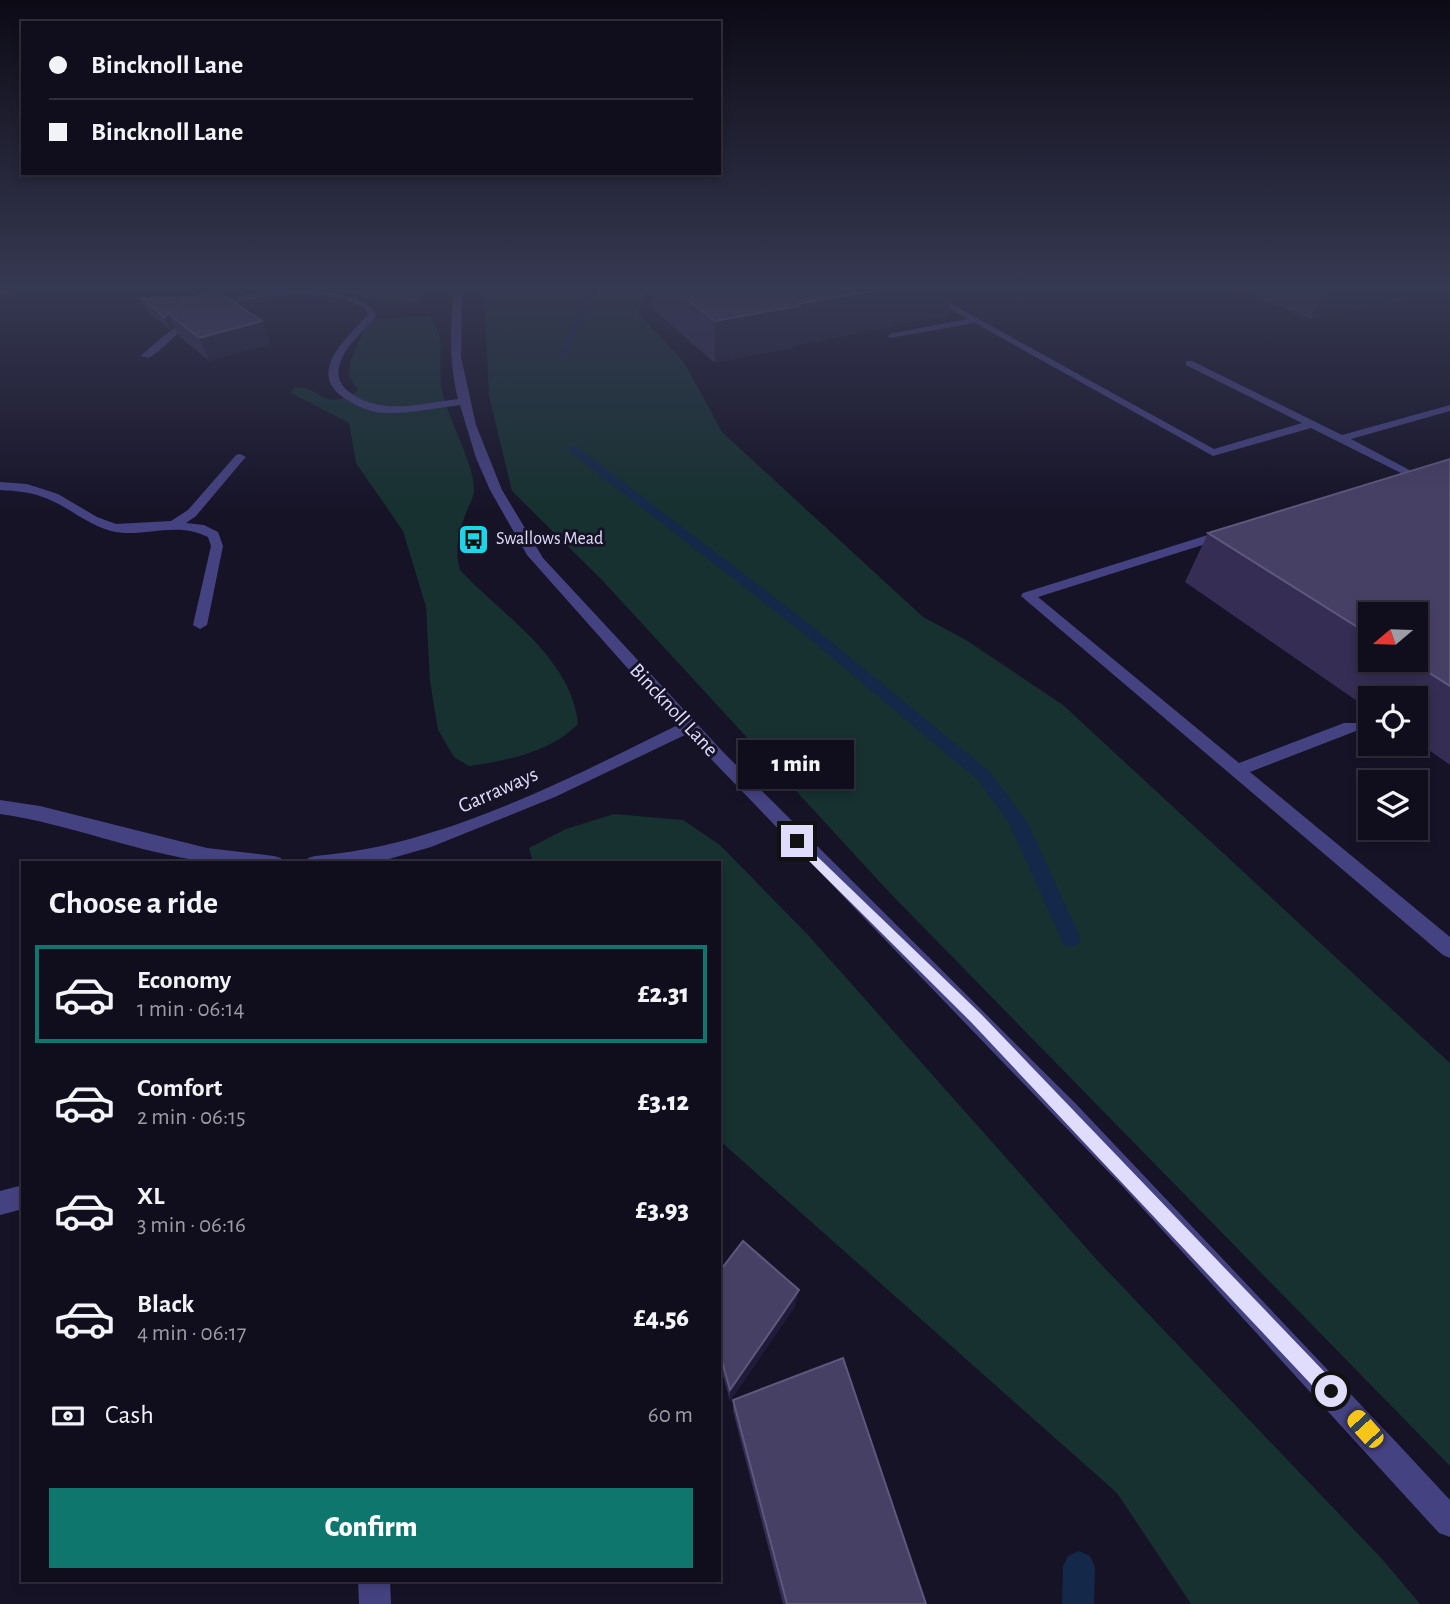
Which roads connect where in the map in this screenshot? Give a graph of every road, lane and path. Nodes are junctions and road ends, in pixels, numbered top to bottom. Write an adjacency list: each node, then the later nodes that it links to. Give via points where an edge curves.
1 (336, 364): 5 (street, via 335,387 381,410)
2 (457, 364): 5 (street, Bincknoll Lane)
3 (1054, 364): 7 (street, via 1213,453)
4 (1191, 364): 7 (street)
5 (464, 401): 15 (street, Bincknoll Lane, via 493,483 532,553)
6 (1450, 408): 8 (street)
7 (1312, 424): 8 (street)
8 (1343, 438): 10 (street, via 1413,475)
9 (240, 457): 12 (street, via 192,513)
10 (1386, 483)
11 (0, 486): 12 (street, via 54,497 115,528)
12 (174, 525): 14 (street, via 200,528 214,535 217,546)
13 (1240, 529): 17 (street, via 1028,596)
14 (200, 625)
15 (689, 726): 20 (street, Garraways, via 467,829); 24 (street, Bincknoll Lane, via 777,822 976,1018 1156,1206)
16 (1350, 727): 17 (street)
17 (1237, 770): 21 (street)
18 (0, 807): 19 (street, via 207,855)
19 (257, 861)
20 (348, 861)
21 (1450, 949)
22 (21, 1198): 23 (street)
23 (0, 1203)
24 (1450, 1522)
25 (374, 1582): 26 (street)
26 (375, 1604)

